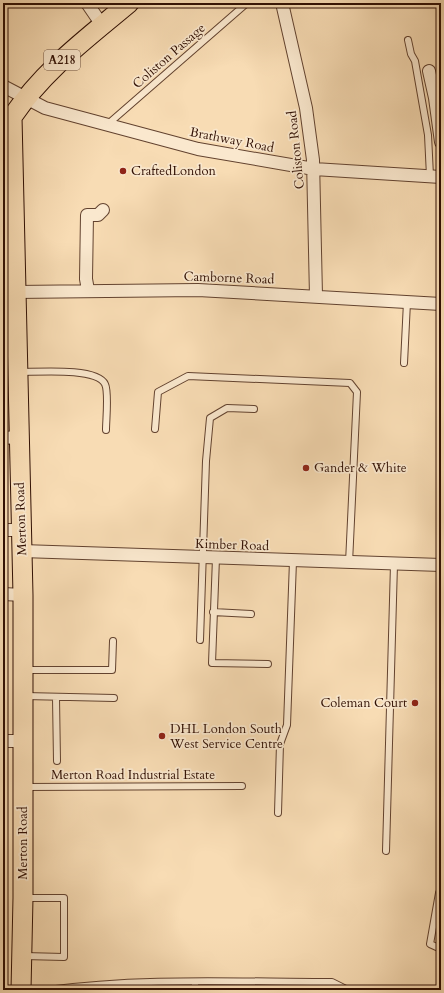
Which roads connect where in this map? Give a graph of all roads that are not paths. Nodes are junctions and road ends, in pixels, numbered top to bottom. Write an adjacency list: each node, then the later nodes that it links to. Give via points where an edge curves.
1 (87, 3): 5 (street)
2 (129, 3): 5 (main road, Merton Road / A218)
3 (247, 3): 11 (lane, Coliston Passage)
4 (282, 3): 13 (street, Coliston Road, via 306,108)
5 (102, 25): 10 (main road, Merton Road / A218, via 37,83)
6 (408, 40): 14 (lane, via 415,61)
7 (429, 71): 9 (street)
8 (3, 86): 10 (street, Brathway Road)
9 (438, 98): 12 (street)
10 (25, 99): 11 (street, Brathway Road, via 45,108); 16 (main road, Merton Road / A218, via 12,117 9,140)
11 (106, 126): 13 (street, Brathway Road, via 198,149)
12 (441, 142)
13 (314, 169): 14 (street, Brathway Road); 19 (street, Coliston Road)
14 (436, 176)
15 (103, 210): 17 (street, via 98,215 87,215)
16 (8, 214): 18 (main road, Merton Road / A218)
17 (88, 290): 18 (street, Camborne Road); 19 (street, Camborne Road, via 198,290)
18 (15, 292): 23 (main road, Merton Road / A218)
19 (316, 296): 20 (street, Camborne Road)
20 (407, 302): 21 (street, Camborne Road); 22 (lane)
21 (441, 304)
22 (404, 363)
23 (17, 372): 26 (lane, via 89,373 102,378 106,385); 27 (main road, Merton Road / A218)
24 (254, 409): 30 (lane, via 227,408 210,418 206,461)
25 (155, 428): 33 (lane, via 158,392 188,376 350,383 357,392)
26 (106, 430)
27 (11, 437): 28 (main road, Merton Road / A218)
28 (12, 530): 29 (main road, Merton Road / A218)
29 (22, 551): 30 (street, Kimber Road); 37 (main road, Merton Road / A218)
30 (204, 558): 31 (street, Kimber Road); 40 (lane)
31 (216, 558): 32 (street, Kimber Road); 38 (lane)
32 (293, 561): 33 (street, Kimber Road); 52 (lane, via 287,725 280,744)
33 (348, 563): 34 (street, Kimber Road)
34 (394, 564): 35 (street, Kimber Road); 53 (lane)
35 (441, 565)
36 (3, 594): 37 (street)
37 (23, 595): 43 (main road, Merton Road / A218)
38 (213, 612): 39 (lane); 42 (lane, via 212,663)
39 (251, 614)
40 (200, 640)
41 (113, 641): 43 (lane, via 112,670)
42 (268, 664)
43 (23, 670): 44 (main road, Merton Road / A218)
44 (24, 696): 45 (lane); 48 (main road, Merton Road / A218)
45 (56, 698): 46 (lane); 49 (lane)
46 (114, 698)
47 (3, 741): 48 (street)
48 (23, 741): 51 (main road, Merton Road / A218)
49 (57, 761)
50 (242, 786): 51 (lane, Merton Road Industrial Estate)
51 (24, 787): 55 (main road, Merton Road / A218)
52 (278, 813)
53 (386, 851)
54 (441, 893): 56 (lane, via 430,944)
55 (23, 898): 57 (main road, Merton Road / A218); 57 (lane, via 64,898 64,957)
56 (441, 949)
57 (21, 956): 59 (main road, Merton Road / A218)
58 (195, 982): 60 (lane, via 93,984); 61 (lane); 62 (lane, via 332,982)
59 (21, 990)
60 (48, 990)
61 (195, 990)
62 (348, 990)
63 (387, 990): 64 (lane)
64 (420, 990)

